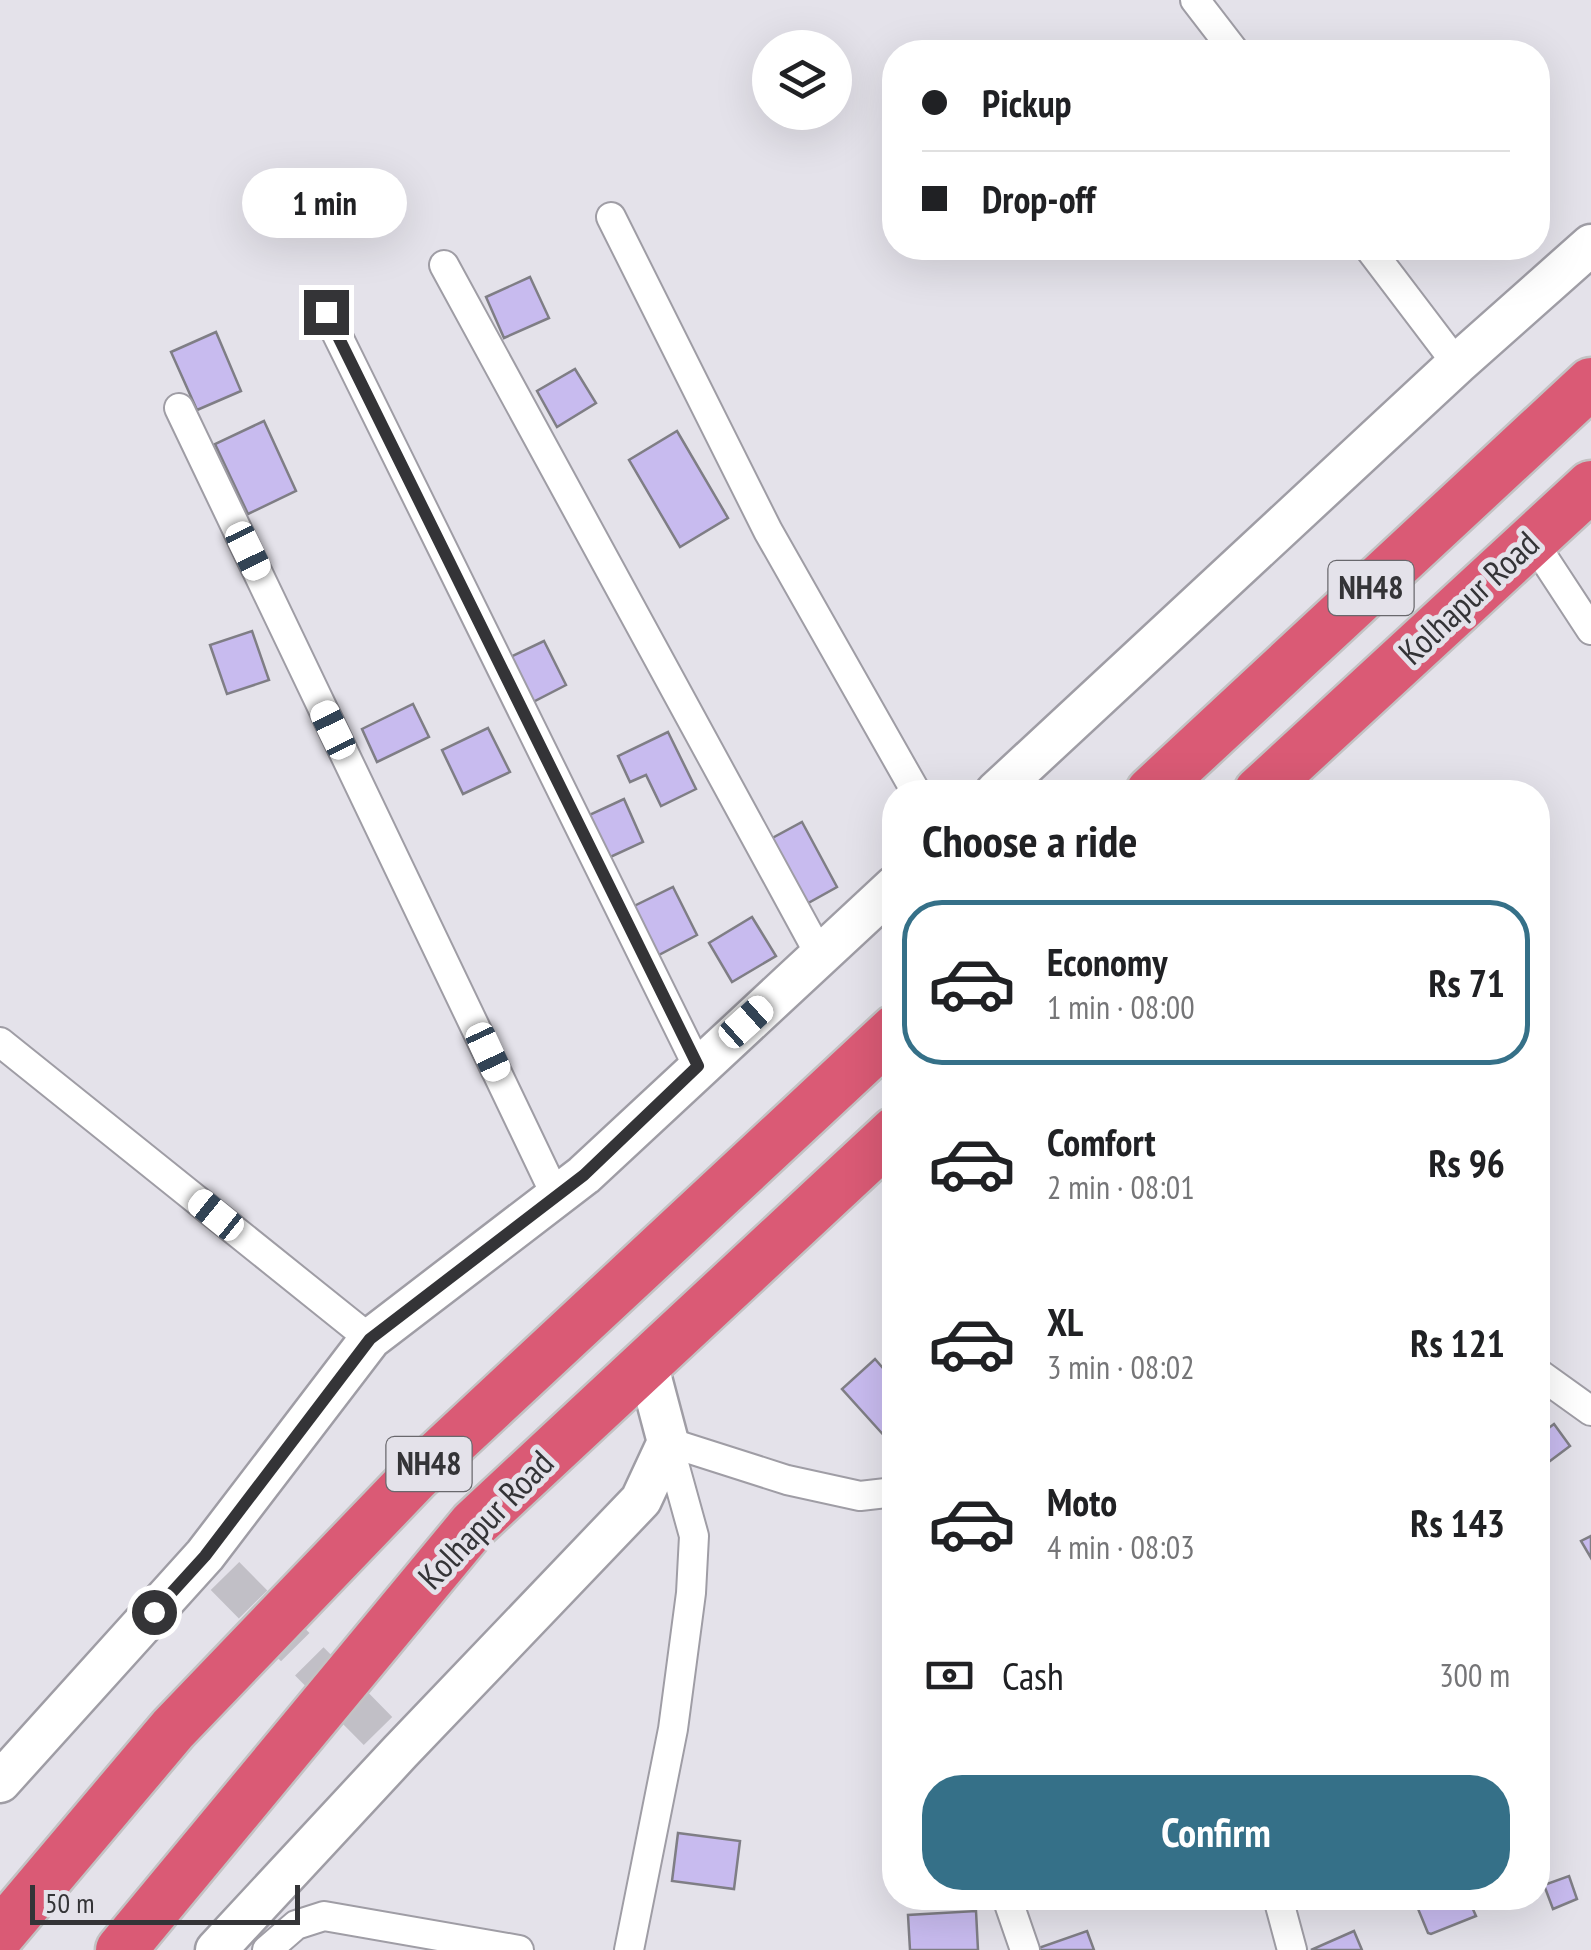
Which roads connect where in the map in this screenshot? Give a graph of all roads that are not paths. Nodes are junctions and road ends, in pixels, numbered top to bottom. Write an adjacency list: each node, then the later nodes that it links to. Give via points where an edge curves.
1 (1196, 0): 2 (street)
2 (1226, 40)
3 (611, 217): 14 (street, via 768,531)
4 (1591, 245): 8 (street)
5 (1378, 260): 8 (street)
6 (444, 265): 19 (street)
7 (326, 312): 22 (street)
8 (1457, 364): 15 (street)
9 (1591, 383): 16 (highway, NH48)
10 (179, 408): 24 (street)
11 (1591, 486): 12 (highway, Kolhapur Road / NH48)
12 (1532, 540): 13 (street); 17 (highway, Kolhapur Road / NH48)
13 (1591, 630)
14 (909, 780)
15 (1009, 780)
16 (1163, 780)
17 (1272, 780)
18 (882, 898): 19 (street)
19 (820, 955): 22 (street)
20 (0, 1042): 25 (street)
21 (882, 1042): 34 (highway, NH48, via 415,1477 173,1729)
22 (698, 1066): 24 (street)
23 (882, 1144): 26 (highway, Kolhapur Road / NH48)
24 (556, 1196): 25 (street)
25 (370, 1339): 31 (street, via 215,1566)
26 (647, 1363): 29 (street); 35 (highway, Kolhapur Road / NH48, via 474,1524)
27 (1550, 1382): 28 (street)
28 (1591, 1411)
29 (668, 1442): 30 (street, via 787,1480 860,1496); 36 (street, via 641,1500 389,1741); 39 (street, via 694,1536 691,1593 673,1730)
30 (882, 1493)
31 (0, 1782)
32 (1011, 1910): 40 (street)
33 (1281, 1910): 41 (street)
34 (0, 1934)
35 (121, 1950)
36 (216, 1950)
37 (268, 1950): 38 (street, via 296,1925 324,1916)
38 (519, 1950)
39 (629, 1950)
40 (1025, 1950)
41 (1292, 1950)

